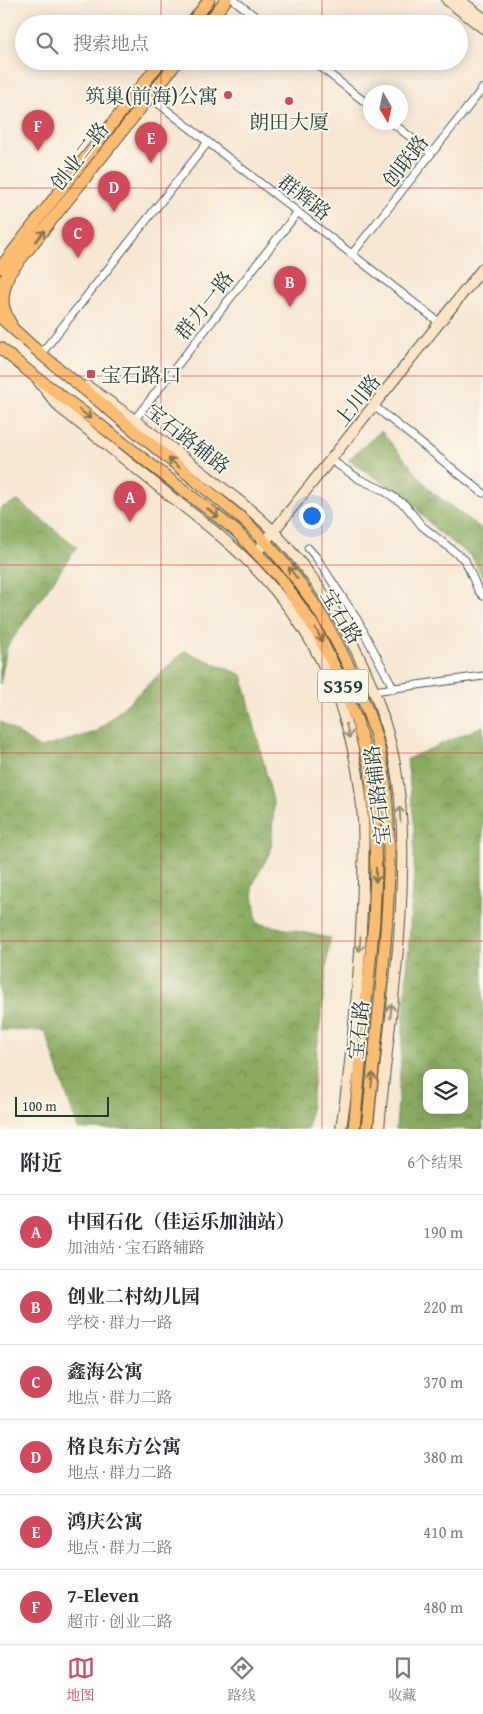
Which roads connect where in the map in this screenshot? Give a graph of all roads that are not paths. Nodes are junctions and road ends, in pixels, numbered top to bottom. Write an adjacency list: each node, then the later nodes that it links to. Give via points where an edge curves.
1 (209, 0): 6 (main road)
2 (226, 0): 7 (main road)
3 (234, 0): 8 (street)
4 (447, 0): 9 (main road)
5 (460, 0): 11 (main road)
6 (198, 15)
7 (214, 15)
8 (253, 15)
9 (466, 15)
10 (468, 16): 12 (main road)
11 (483, 18)
12 (483, 28)
13 (154, 70): 25 (main road, 创业二路 / S359)
14 (171, 70): 17 (main road, 创业二路 / S359)
15 (324, 70): 18 (street)
16 (483, 88): 21 (street, 创联路)
17 (150, 97): 20 (street, 群辉路); 25 (main road, 创业二路 / S359, one-way to 17)
18 (363, 100)
19 (401, 130): 21 (street)
20 (208, 142): 22 (street, 群辉路); 32 (street)
21 (431, 153): 23 (street, 创联路)
22 (298, 212): 23 (street, 群辉路); 36 (street, 群力一路)
23 (352, 254): 28 (street, 群辉路)
24 (483, 268): 28 (main road, 上川路)
25 (5, 271): 26 (main road, 创业二路 / S359); 29 (main road, 创业二路 / S359, via 2,301)
26 (0, 285)
27 (0, 317): 29 (main road, 宝石路)
28 (440, 323): 35 (main road, 上川路)
29 (18, 334): 32 (main road, 宝石路 / S359)
30 (0, 348): 33 (main road, 宝石路 / S359)
31 (0, 352): 33 (main road)
32 (45, 357): 36 (main road, 宝石路辅路); 40 (main road, 宝石路 / S359, one-way to 32)
33 (14, 360): 34 (main road, 宝石路 / S359)
34 (32, 374): 42 (main road, 宝石路 / S359, one-way to 42, via 229,525); 47 (main road, 宝石路辅路, one-way to 47, via 59,407 240,552 286,604 336,692 356,767 364,844 358,978)
35 (374, 406): 37 (main road, 上川路); 38 (street)
36 (135, 418): 39 (main road, 宝石路辅路, via 254,512)
37 (331, 460): 39 (main road, 上川路); 43 (street, via 405,504 422,526 465,560)
38 (483, 493)
39 (274, 532): 40 (main road, 上川路); 46 (main road, 宝石路辅路, via 301,563 337,614)
40 (266, 541): 42 (main road, 上川路); 49 (main road, 宝石路 / S359, one-way to 40, via 388,922 390,870 383,767 370,717 326,621 291,570)
41 (308, 548): 45 (street, via 358,621)
42 (257, 552): 48 (main road, 宝石路 / S359, one-way to 48, via 281,579 315,628 357,721 370,769 376,861 374,921)
43 (483, 596)
44 (483, 676): 45 (street)
45 (394, 689): 46 (street)
46 (373, 691): 50 (main road, 宝石路辅路, one-way to 46, via 400,923 402,871 395,765)
47 (341, 1129)
48 (354, 1129)
49 (367, 1129)
50 (379, 1129)

